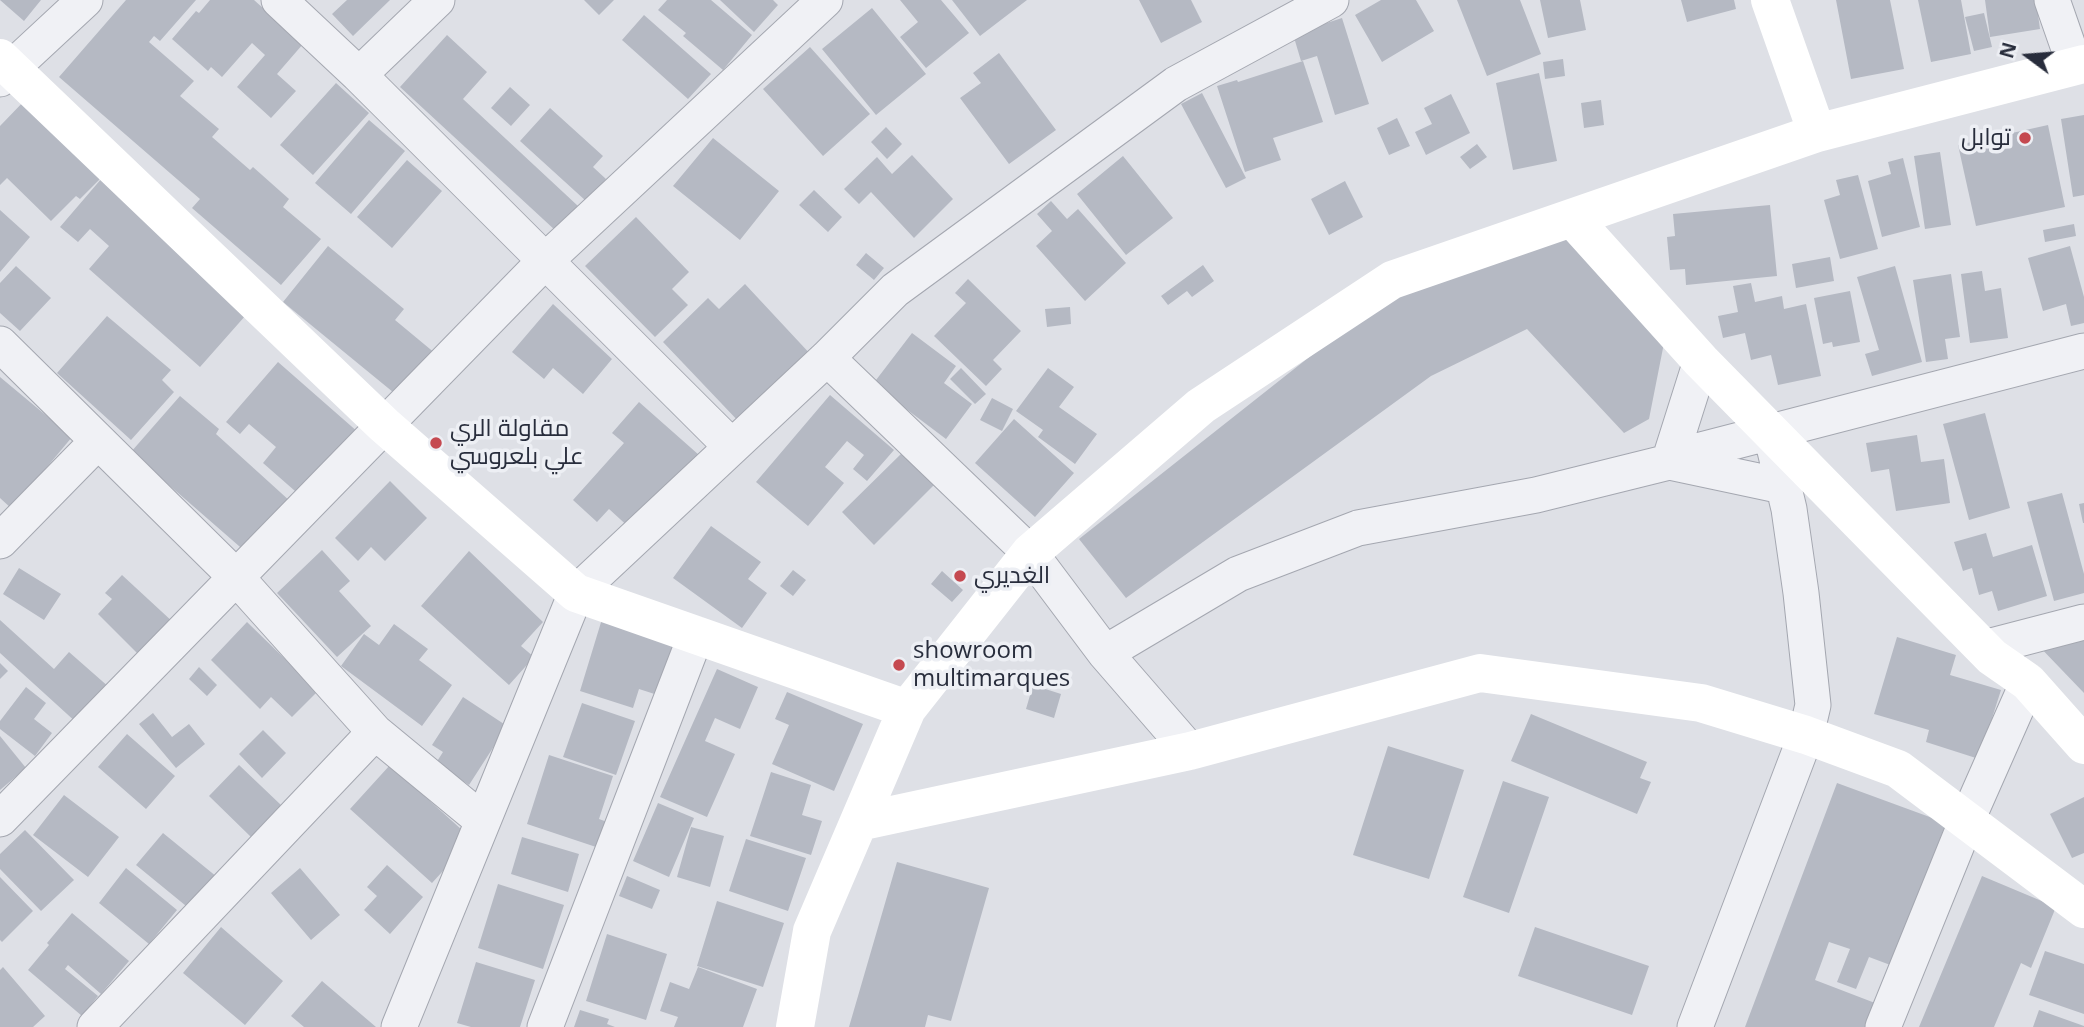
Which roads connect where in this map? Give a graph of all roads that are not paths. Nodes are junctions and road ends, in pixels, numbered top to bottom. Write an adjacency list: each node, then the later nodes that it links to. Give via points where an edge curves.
1 (85, 0): 9 (street)
2 (279, 0): 10 (street)
3 (438, 0): 10 (street)
4 (825, 0): 13 (street)
5 (1331, 0): 16 (street, via 1176,84 895,290)
6 (1770, 0): 11 (street)
7 (2052, 0): 8 (street)
8 (2079, 65): 11 (street)
9 (4, 68): 18 (street)
10 (359, 75): 13 (street)
11 (1817, 133): 12 (street)
12 (1572, 218): 17 (street); 25 (street, via 1392,280 1201,406)
13 (544, 262): 18 (street); 21 (street)
14 (0, 344): 20 (street)
15 (2084, 351): 19 (street)
16 (827, 358): 21 (street); 25 (street)
17 (1701, 362): 19 (street); 22 (street)
18 (384, 425): 26 (street); 27 (street)
19 (1771, 434): 22 (street); 23 (street); 30 (street)
20 (98, 441): 24 (street); 26 (street)
21 (732, 447): 27 (street)
22 (1669, 462): 23 (street); 31 (street, via 1536,495 1358,528 1238,574)
23 (1782, 486): 35 (street, via 1810,671 1813,705)
24 (0, 541)
25 (1030, 553): 31 (street); 33 (street)
26 (235, 576): 34 (street); 38 (street)
27 (576, 593): 29 (street); 40 (street)
28 (2084, 622): 30 (street)
29 (696, 635): 33 (street); 45 (street)
30 (1984, 648): 32 (street)
31 (1105, 653): 37 (street)
32 (2028, 682): 36 (street); 39 (street)
33 (907, 709): 41 (street)
34 (375, 732): 40 (street); 43 (street)
35 (1806, 736): 37 (street, via 1702,703 1480,673); 39 (street, via 1898,769); 47 (street)
36 (2084, 746)
37 (1190, 751): 41 (street)
38 (0, 819)
39 (1967, 820): 42 (street); 48 (street)
40 (483, 821): 44 (street)
41 (859, 822): 46 (street, via 812,931)
42 (2084, 909)
43 (95, 1027)
44 (399, 1027)
45 (545, 1027)
46 (795, 1027)
47 (1695, 1027)
48 (1883, 1027)

